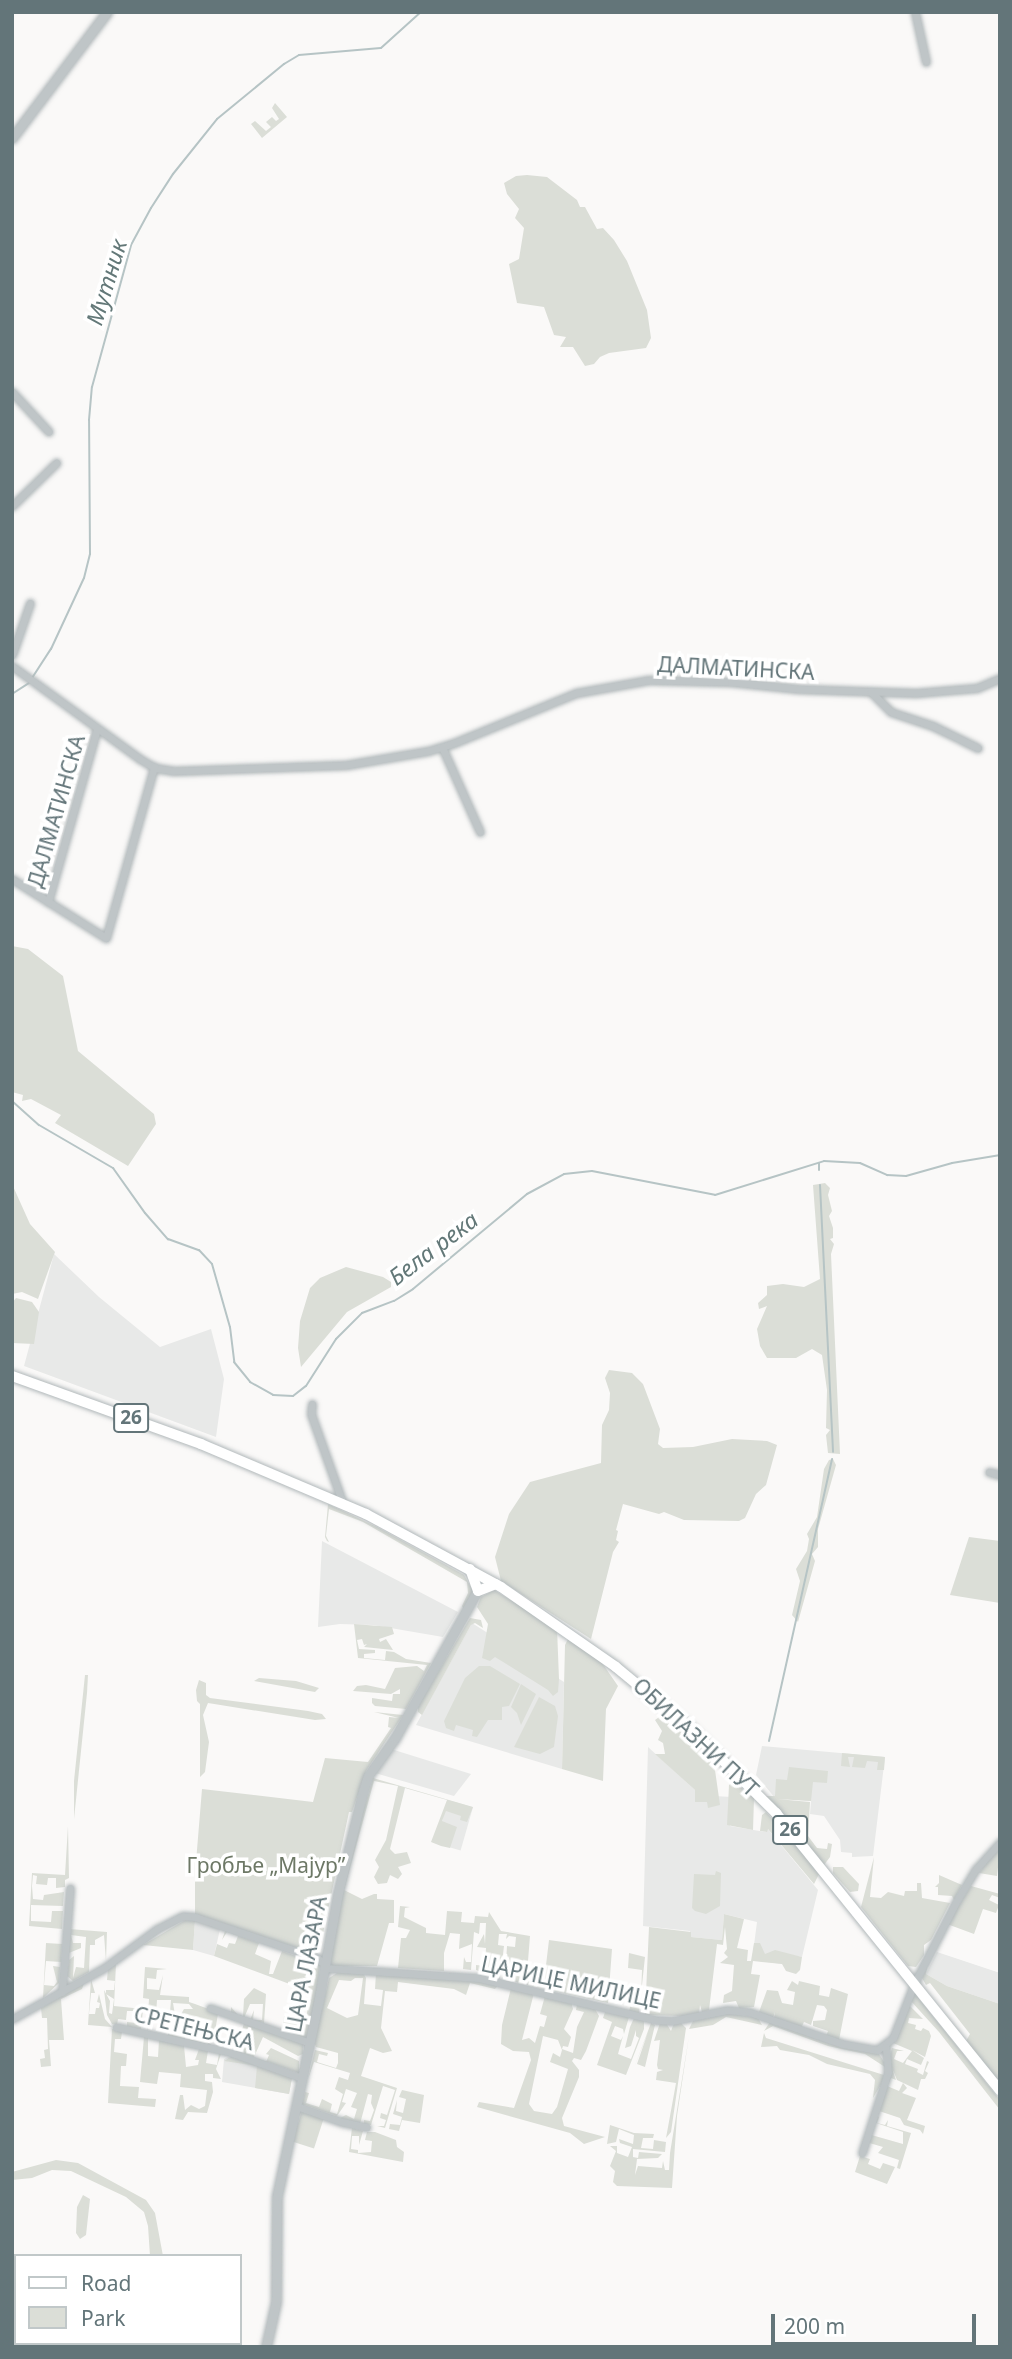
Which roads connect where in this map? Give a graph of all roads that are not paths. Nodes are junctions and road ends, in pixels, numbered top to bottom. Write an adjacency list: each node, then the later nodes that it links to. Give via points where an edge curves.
1 (107, 12): 4 (street)
2 (915, 12): 3 (street)
3 (926, 62)
4 (12, 138)
5 (12, 393): 6 (street)
6 (49, 432)
7 (56, 463): 8 (street)
8 (13, 504)
9 (30, 603): 10 (street)
10 (12, 655)
11 (12, 666): 14 (street, ДАЛМАТИНСКА)
12 (1000, 678): 13 (street, ДАЛМАТИНСКА, via 953,692)
13 (871, 692): 15 (street, ДАЛМАТИНСКА, via 687,680 613,685 576,693); 16 (street, via 885,709)
14 (97, 729): 17 (street, ДАЛМАТИНСКА); 20 (street, ДАЛМАТИНСКА)
15 (442, 747): 17 (street, ДАЛМАТИНСКА, via 346,765 208,771); 18 (street)
16 (978, 748)
17 (154, 767): 20 (street, ДАЛМАТИНСКА, via 106,938)
18 (480, 832)
19 (12, 879): 20 (street, ДАЛМАТИНСКА)
20 (48, 902)
21 (12, 1376): 25 (main road, ОБИЛАЗНИ ПУТ / 26, via 201,1444)
22 (312, 1404): 25 (street, via 311,1414)
23 (989, 1472): 24 (street)
24 (1000, 1475)
25 (342, 1504): 26 (main road, ОБИЛАЗНИ ПУТ / 26)
26 (469, 1569): 27 (main road, ОБИЛАЗНИ ПУТ / 26); 29 (main road)
27 (485, 1578): 28 (main road, ОБИЛАЗНИ ПУТ / 26); 29 (street, ЦАРА ЛАЗАРА)
28 (496, 1584): 29 (main road); 33 (main road, ОБИЛАЗНИ ПУТ / 26, via 634,1680 723,1759 820,1865)
29 (478, 1591): 32 (street, ЦАРА ЛАЗАРА, via 396,1738 368,1776 348,1846)
30 (1000, 1842): 33 (street, via 967,1883)
31 (70, 1888): 34 (street)
32 (325, 1966): 34 (street, via 317,1958 183,1916); 38 (street, ЦАРА ЛАЗАРА); 39 (street, ЦАРИЦЕ МИЛИЦЕ, via 479,1978 655,2020 727,2010 749,2012 843,2044 870,2050)
33 (914, 1984): 39 (street); 41 (main road, ОБИЛАЗНИ ПУТ / 26)
34 (62, 1992): 36 (street)
35 (210, 2008): 38 (street)
36 (12, 2019)
37 (116, 2027): 40 (street, СРЕТЕЊСКА, via 229,2052)
38 (310, 2043): 40 (street, ЦАРА ЛАЗАРА)
39 (886, 2047): 44 (street, via 888,2072)
40 (302, 2078): 42 (street, ЦАРА ЛАЗАРА)
41 (1000, 2091)
42 (296, 2106): 43 (street); 45 (street, ЦАРА ЛАЗАРА, via 276,2205 277,2278)
43 (366, 2127)
44 (862, 2153)
45 (266, 2347)

